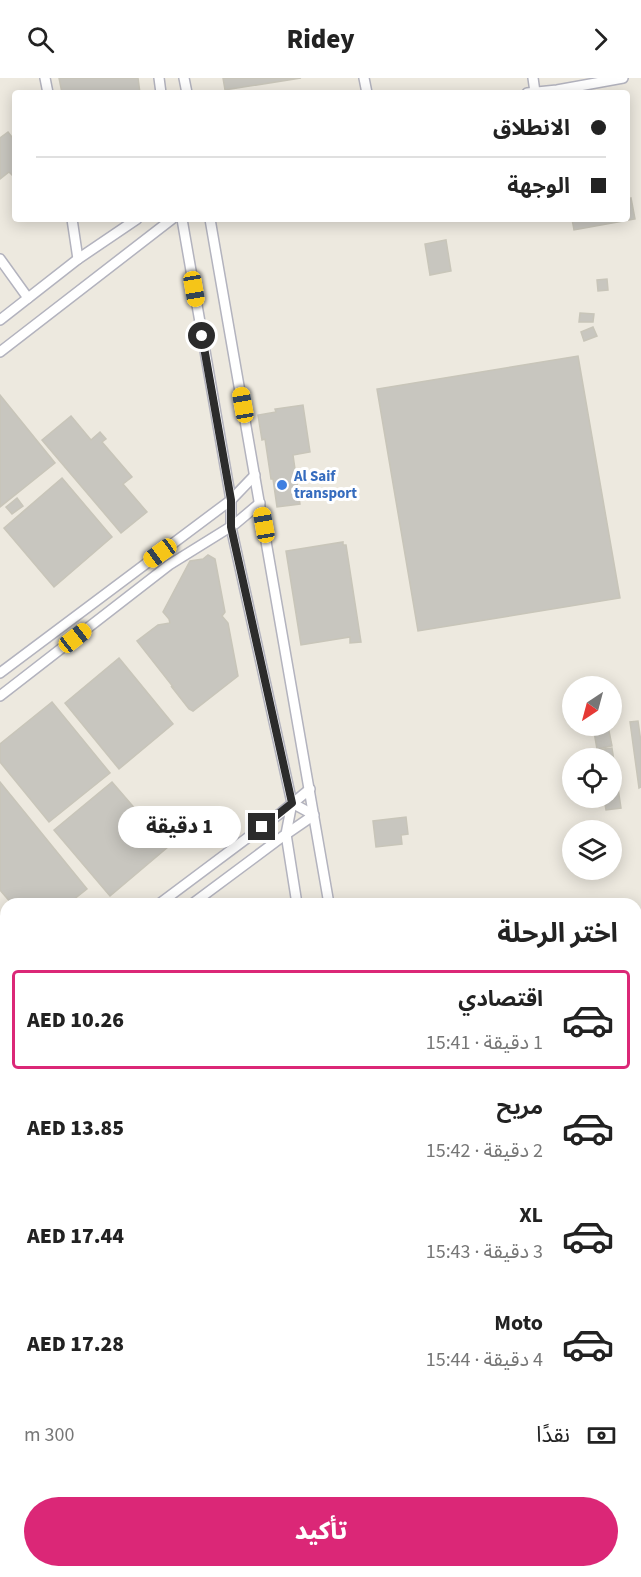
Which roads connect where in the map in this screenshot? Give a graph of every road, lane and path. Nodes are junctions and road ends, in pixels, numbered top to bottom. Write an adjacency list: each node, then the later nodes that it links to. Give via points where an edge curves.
1 (555, 78): 3 (street)
2 (623, 78): 3 (street)
3 (557, 90)
4 (72, 222): 10 (street)
5 (133, 222): 10 (street)
6 (168, 222): 13 (street)
7 (183, 222): 15 (street)
8 (211, 222): 14 (street)
9 (0, 259): 11 (street)
10 (78, 259): 11 (street)
11 (28, 298): 12 (street)
12 (0, 320)
13 (0, 352)
14 (255, 475): 15 (street); 16 (street)
15 (231, 500): 17 (street); 18 (street)
16 (260, 503): 17 (street); 20 (street)
17 (231, 527): 19 (street, via 169,566); 21 (street)
18 (0, 673)
19 (0, 696)
20 (310, 789): 21 (street); 22 (street)
21 (292, 803): 22 (street); 23 (street); 24 (street)
22 (314, 814): 23 (street); 27 (street)
23 (286, 834): 25 (street); 26 (street)
24 (167, 898)
25 (200, 898)
26 (296, 898)
27 (328, 898)

